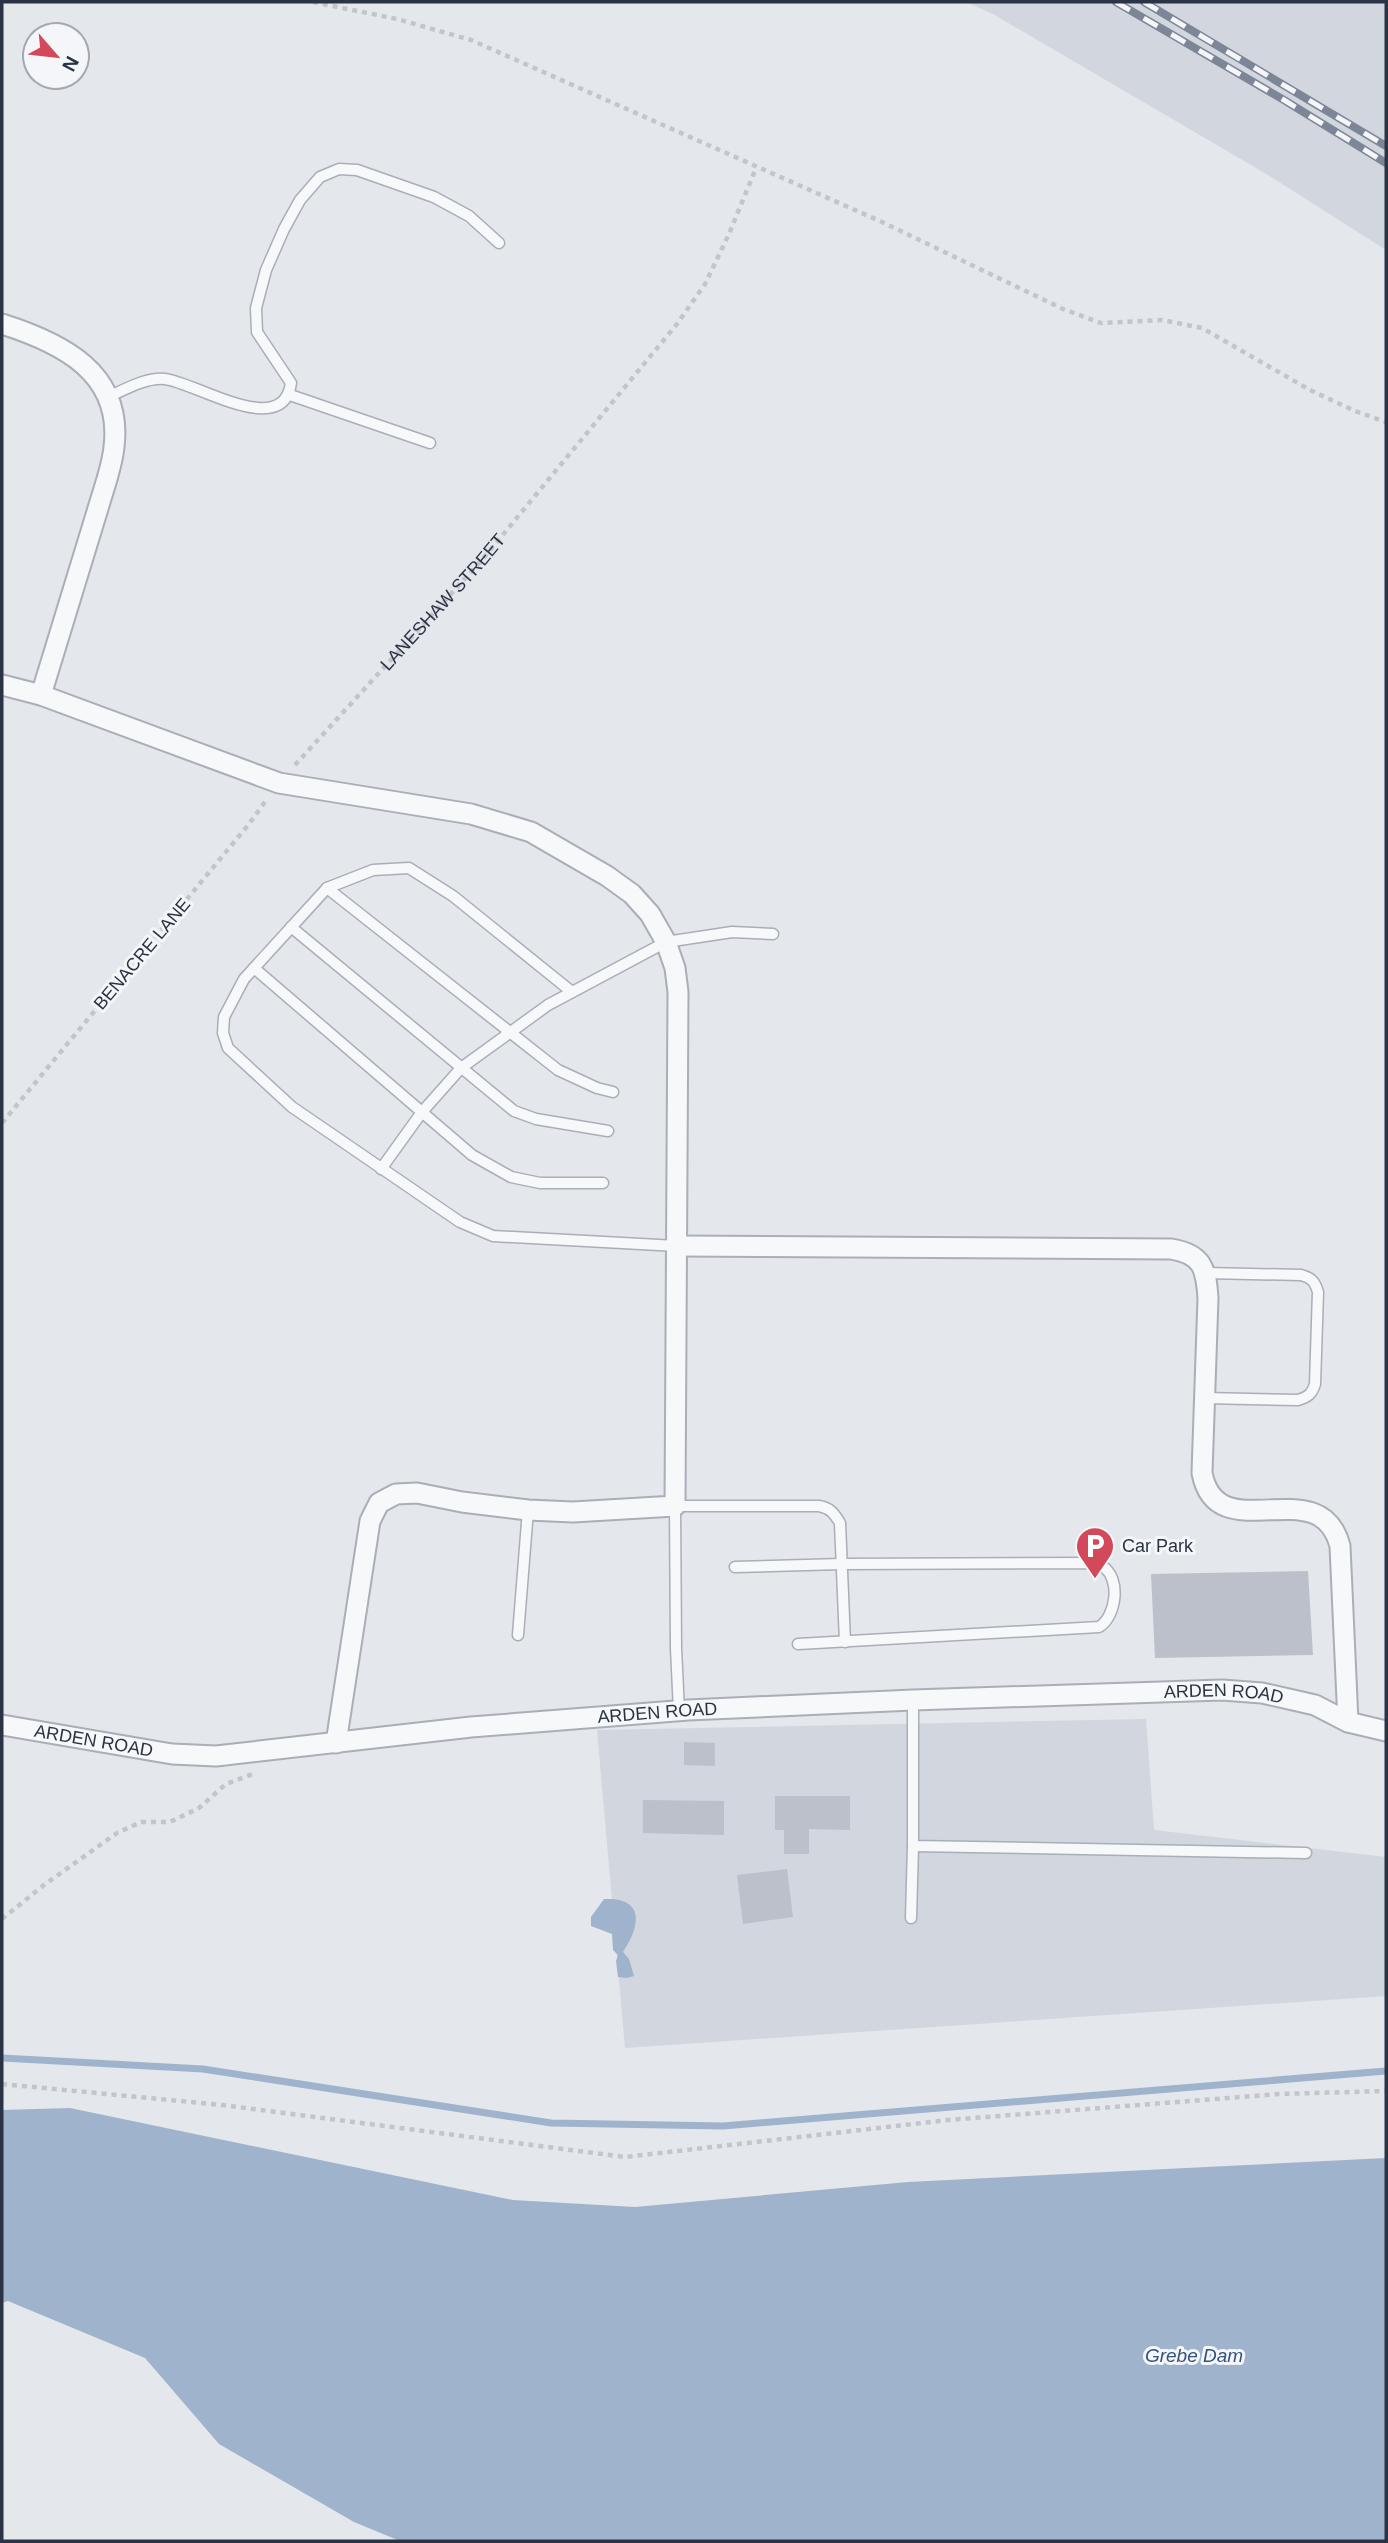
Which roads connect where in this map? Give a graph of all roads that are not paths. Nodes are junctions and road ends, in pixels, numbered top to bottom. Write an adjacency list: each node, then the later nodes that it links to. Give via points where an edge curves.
1 (499, 243): 3 (lane, via 469,216 434,197 357,170 339,169 320,177 284,229 256,308 257,332 292,383)
2 (2, 324): 4 (street, via 74,356 93,372)
3 (290, 395): 4 (lane, via 266,410 161,379); 5 (lane)
4 (108, 397): 7 (street, via 114,412 115,446)
5 (430, 443)
6 (2, 685): 7 (street)
7 (41, 695): 11 (street, via 279,783 471,814 531,832 632,894)
8 (327, 888): 9 (lane); 13 (lane, via 373,870 409,868 453,896); 14 (lane)
9 (291, 927): 12 (lane); 15 (lane)
10 (773, 933): 11 (lane, via 732,932)
11 (666, 942): 13 (lane); 21 (street, via 678,992)
12 (254, 968): 17 (lane); 19 (lane, via 224,1017 228,1048 292,1107)
13 (572, 992): 14 (lane)
14 (509, 1033): 15 (lane); 16 (lane, via 558,1070)
15 (461, 1068): 17 (lane); 18 (lane, via 514,1111)
16 (612, 1092)
17 (422, 1112): 19 (lane); 20 (lane, via 472,1155 511,1177 540,1184)
18 (608, 1130)
19 (382, 1169): 21 (lane, via 460,1222 493,1236)
20 (603, 1183)
21 (677, 1246): 22 (street, via 1171,1249 1198,1260); 24 (street)
22 (1206, 1273): 23 (street); 23 (lane, via 1301,1275 1316,1284 1318,1292 1313,1392 1298,1400)
23 (1205, 1398): 33 (street, via 1202,1473 1212,1497 1238,1510 1316,1513 1336,1531)
24 (675, 1506): 25 (street); 26 (lane, via 827,1507 840,1523); 32 (lane)
25 (528, 1510): 28 (lane); 36 (street, via 417,1493 396,1494 379,1503 370,1521)
26 (841, 1564): 27 (lane); 29 (lane); 29 (lane, via 1090,1563 1108,1572 1114,1591 1114,1606 1099,1627)
27 (735, 1567)
28 (518, 1635)
29 (845, 1642): 30 (lane)
30 (798, 1644)
31 (913, 1700): 32 (street, ARDEN ROAD); 33 (street, ARDEN ROAD, via 1222,1690 1315,1705); 37 (lane)
32 (679, 1711): 36 (street, ARDEN ROAD)
33 (1348, 1721): 35 (street, ARDEN ROAD)
34 (2, 1725): 36 (street, ARDEN ROAD, via 194,1757)
35 (1386, 1731)
36 (336, 1743)
37 (914, 1846): 38 (lane); 39 (lane)
38 (1307, 1853)
39 (911, 1918)

